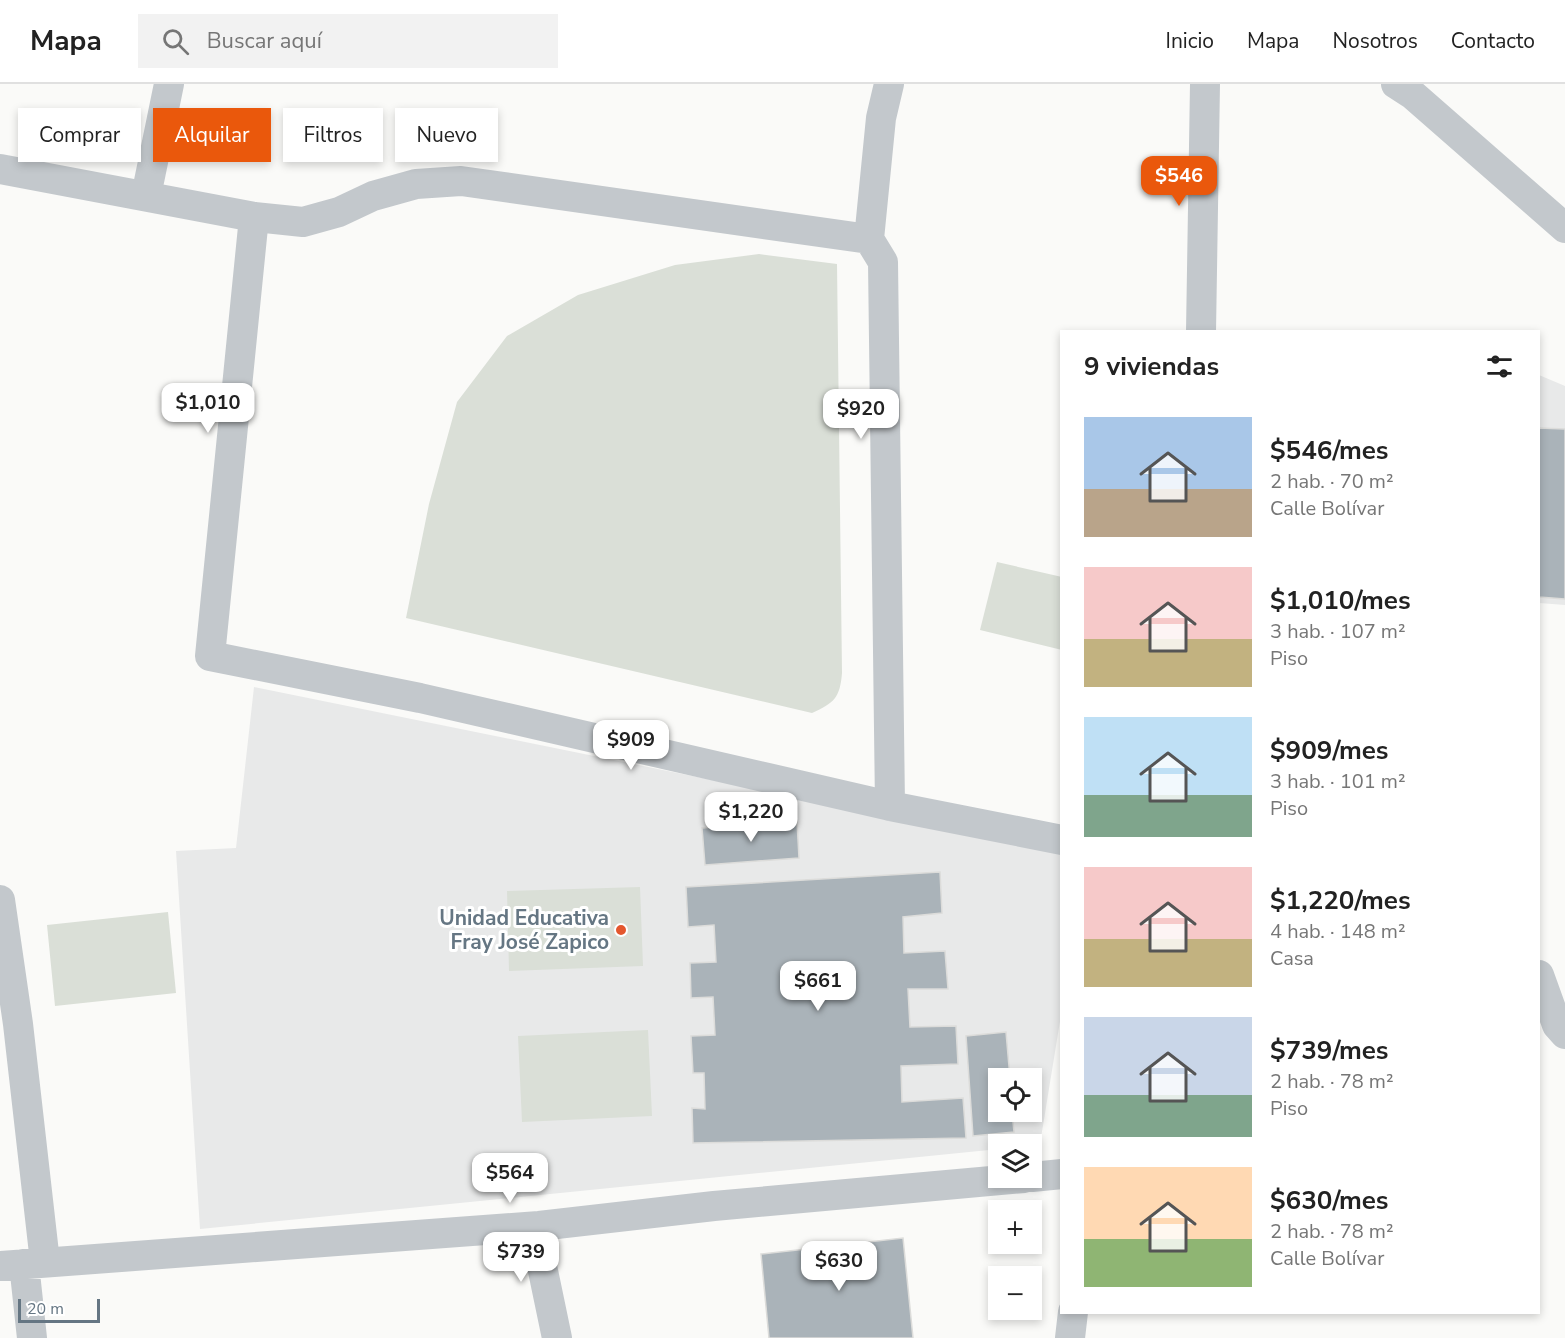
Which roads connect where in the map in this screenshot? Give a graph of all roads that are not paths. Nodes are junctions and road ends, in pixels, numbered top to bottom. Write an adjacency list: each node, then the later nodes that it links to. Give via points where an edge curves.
1 (169, 84): 6 (street)
2 (889, 84): 9 (street, via 881,118)
3 (1205, 84): 10 (street)
4 (1396, 84): 8 (street)
5 (0, 169): 6 (street)
6 (146, 196): 7 (street)
7 (254, 217): 9 (street, via 303,222 416,184 461,181); 11 (street, via 210,656 420,698)
8 (1565, 228)
9 (869, 239): 11 (street, via 883,262)
10 (1201, 330)
11 (890, 806): 12 (street)
12 (1060, 840)
13 (0, 900): 15 (street)
14 (1540, 978): 16 (street, via 1557,1025)
15 (9, 1025): 21 (street)
16 (1565, 1034)
17 (1060, 1174): 18 (street)
18 (1042, 1176)
19 (988, 1181): 20 (street)
20 (539, 1226): 21 (street); 24 (street, via 537,1242)
21 (23, 1264): 23 (street)
22 (1073, 1314): 25 (street)
23 (32, 1338)
24 (557, 1338)
25 (1070, 1338)

